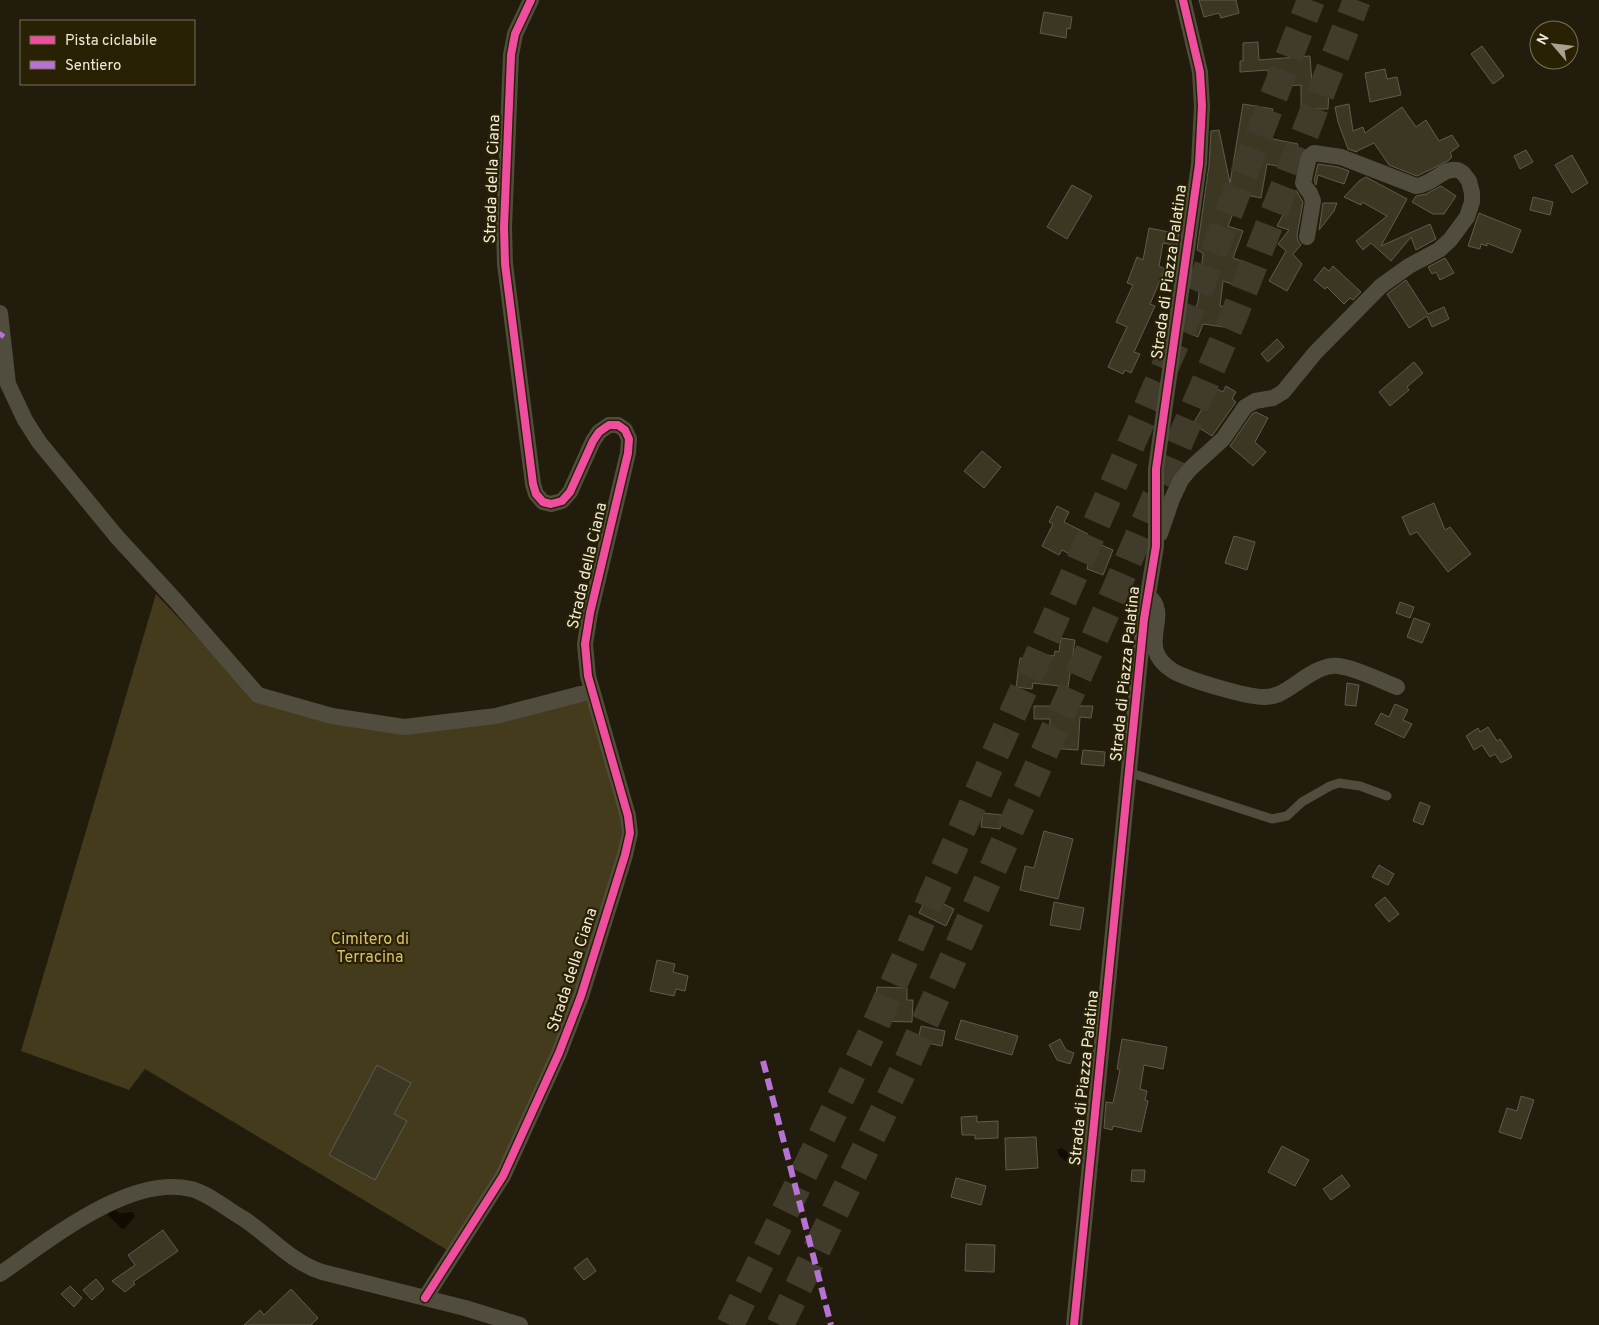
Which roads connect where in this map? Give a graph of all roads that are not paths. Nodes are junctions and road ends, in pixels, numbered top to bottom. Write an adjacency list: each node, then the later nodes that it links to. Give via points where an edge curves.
1 (531, 0): 8 (street, Strada della Ciana, via 512,47 504,264 532,484 539,498 551,504 566,498 594,441 604,428 618,426 625,430 629,439 626,467 586,634 586,665)
2 (1183, 0): 5 (street, Strada di Piazza Palatina, via 1198,64 1201,134 1195,200 1156,469)
3 (1307, 237): 5 (street, via 1313,201 1304,186 1304,179 1309,156 1314,153 1341,157 1416,186 1428,184 1449,170 1458,170 1471,187 1469,212 1445,245 1381,286 1314,353 1283,392 1249,404 1216,446 1191,468 1175,492)
4 (0, 313): 8 (street, via 8,384 40,442 117,537 258,695 332,716 404,727 496,716)
5 (1156, 546): 6 (street, Strada di Piazza Palatina)
6 (1147, 595): 7 (street, via 1158,608 1154,641 1160,658 1174,672 1195,680 1251,696 1266,697 1280,693 1323,669 1336,666); 9 (street, Strada di Piazza Palatina)
7 (1397, 687)
8 (592, 692): 12 (street, Strada della Ciana, via 628,816 630,833 627,848 579,1002 552,1070 503,1176)
9 (1128, 772): 10 (lane, via 1272,819 1287,816 1302,802 1339,783 1360,786); 14 (street, Strada di Piazza Palatina)
10 (1387, 796)
11 (0, 1274): 12 (street, via 95,1210 151,1190 179,1188 195,1190 212,1200 254,1226 288,1255 308,1267)
12 (425, 1298): 13 (street)
13 (520, 1325)
14 (1074, 1325)

